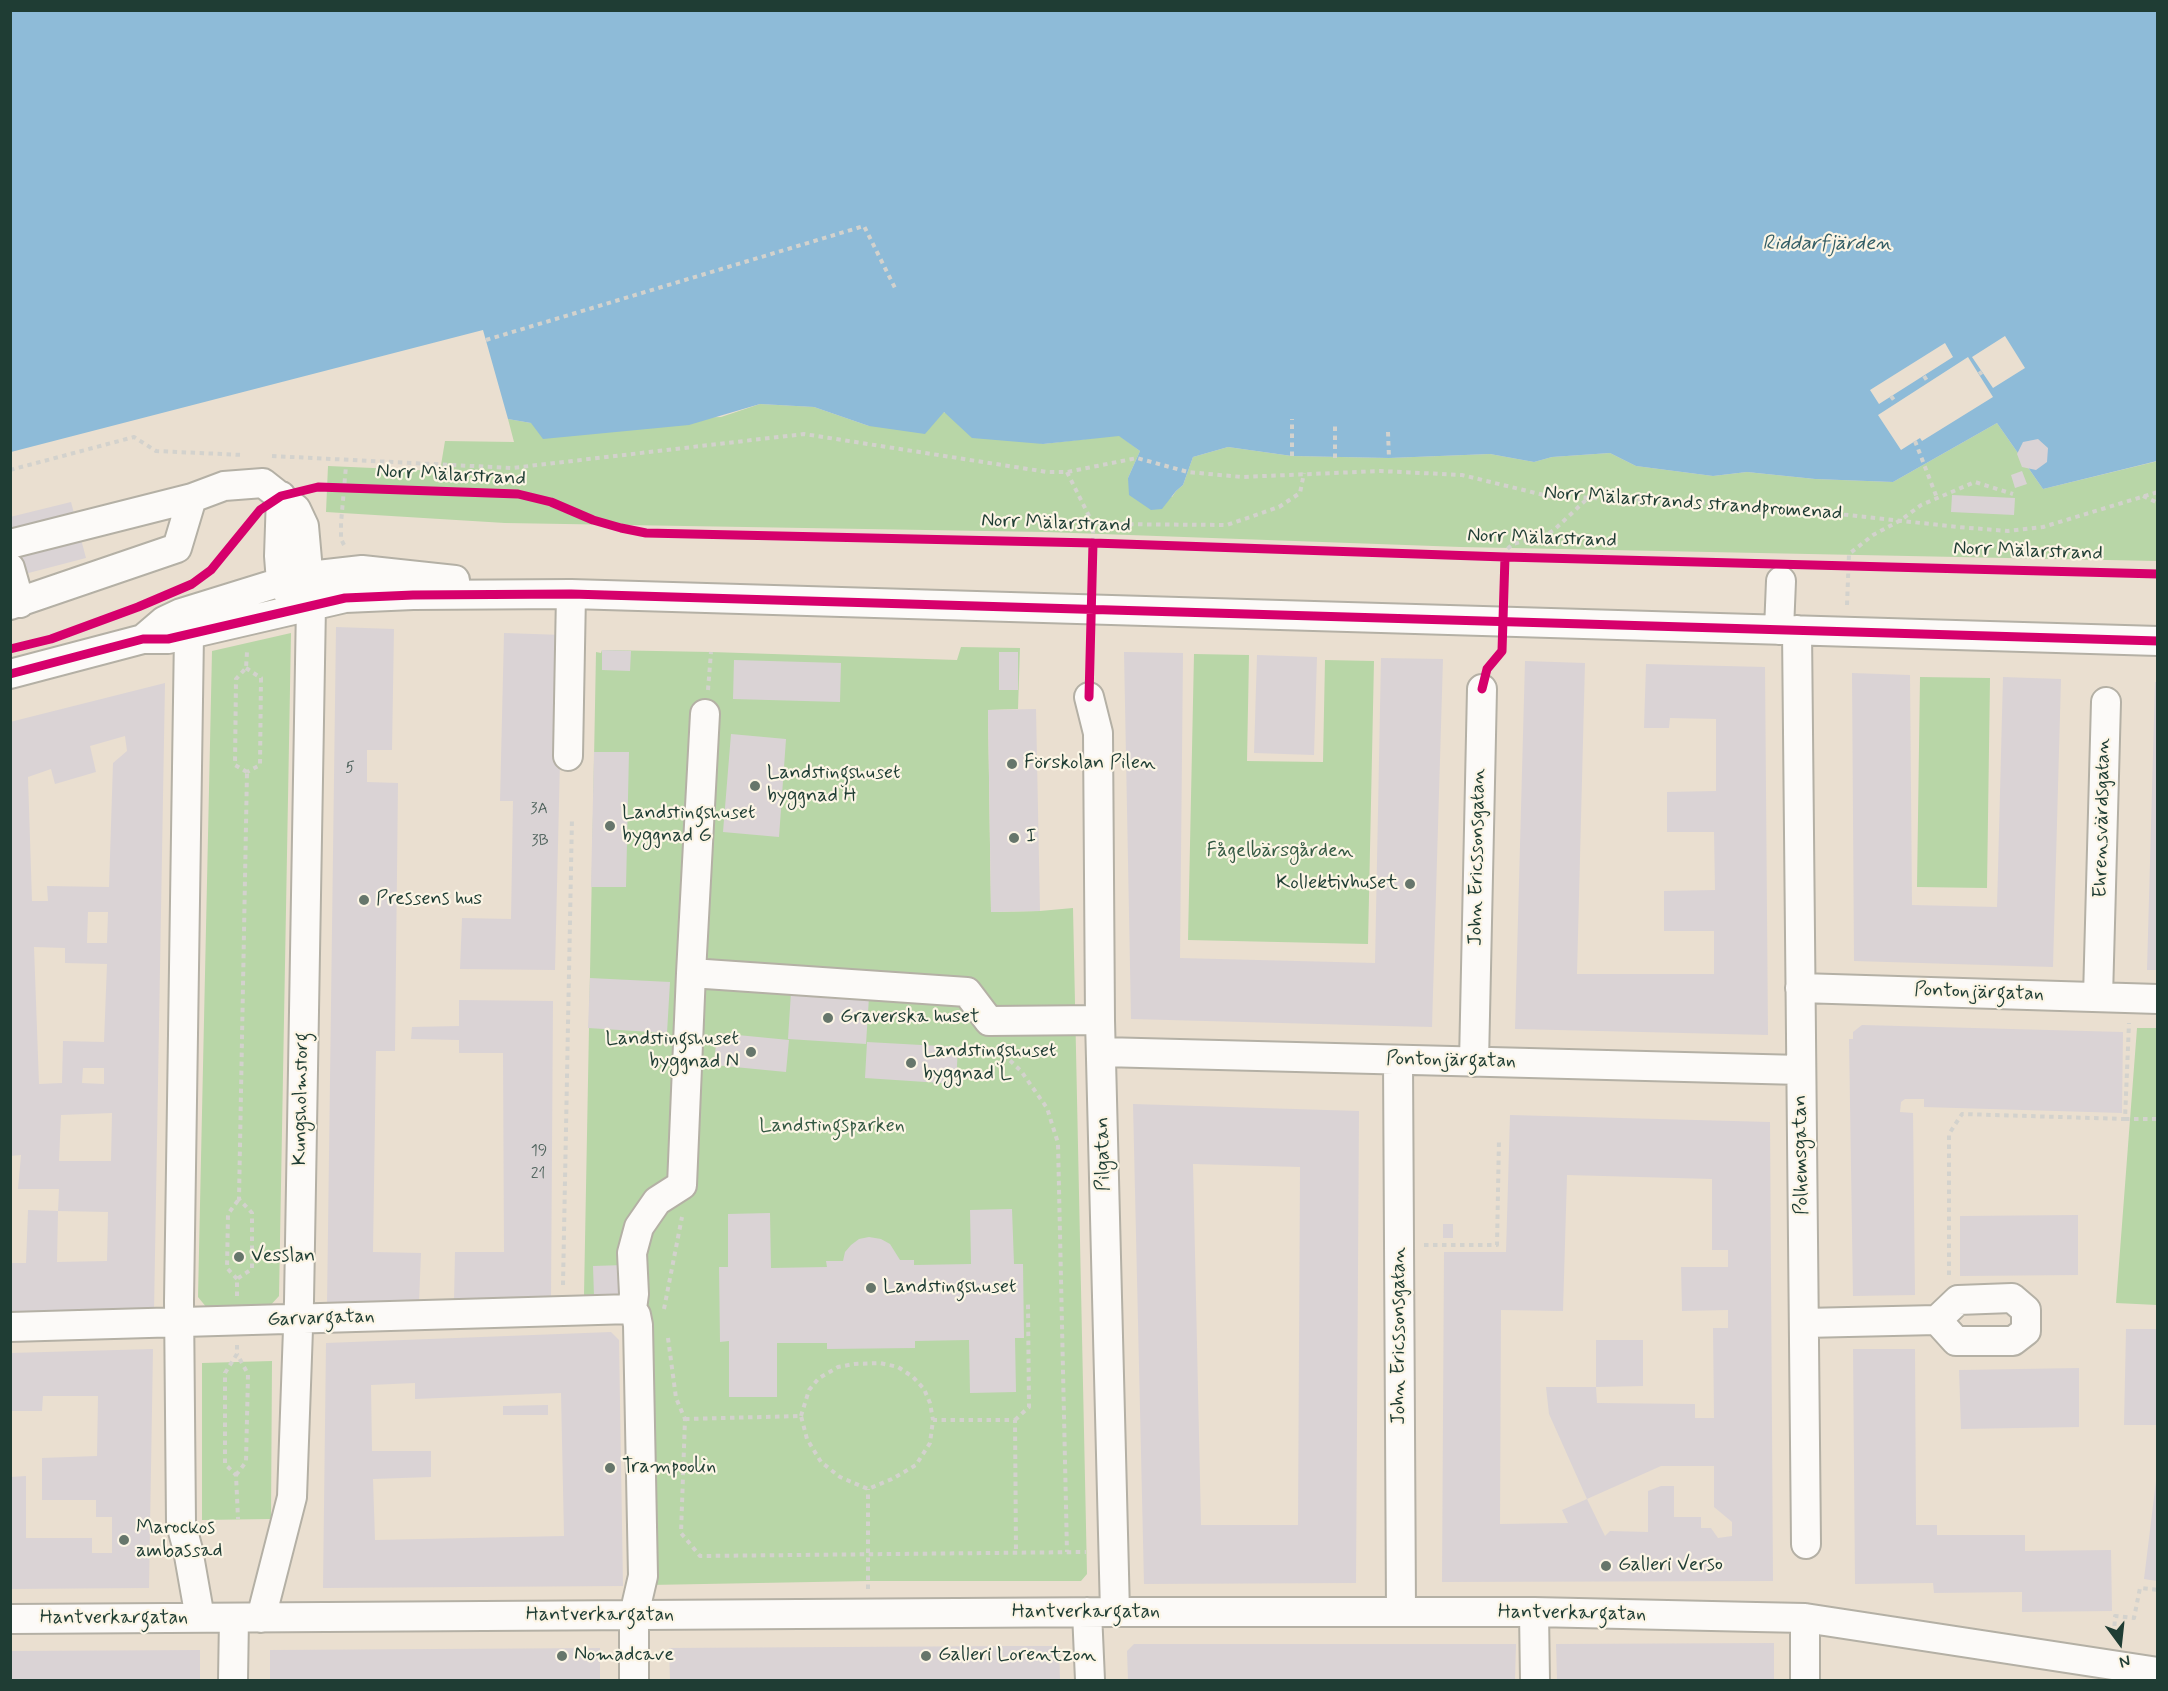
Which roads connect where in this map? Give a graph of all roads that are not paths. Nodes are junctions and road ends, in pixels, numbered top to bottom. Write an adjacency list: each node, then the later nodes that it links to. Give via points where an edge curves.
1 (281, 496): 2 (street, via 263,483 224,486); 5 (street, Kungsholmstorg, via 296,509 304,526); 7 (street)
2 (192, 498): 3 (street); 9 (street, via 177,548)
3 (10, 544)
4 (10, 568): 9 (street)
5 (309, 576): 7 (street); 8 (street, via 362,570); 10 (street, Kungsholmstorg)
6 (1781, 581): 12 (street, Polhemsgatan)
7 (280, 582): 10 (street, via 290,597); 11 (street)
8 (571, 594): 10 (street, via 413,595 345,598); 12 (street); 21 (street)
9 (15, 604)
10 (311, 605): 13 (street); 32 (street, Kungsholmstorg)
11 (204, 606): 13 (street); 14 (street, via 165,621)
12 (1788, 630): 15 (street); 23 (street, Polhemsgatan)
13 (189, 634): 14 (street); 35 (street)
14 (143, 639): 16 (street)
15 (2157, 641)
16 (10, 674)
17 (1482, 689): 29 (street, John Ericssonsgatan)
18 (1089, 698): 26 (street, Pilgatan, via 1098,733)
19 (2106, 702): 24 (street, Ehrensvärdsgatan)
20 (705, 714): 22 (street)
21 (568, 756)
22 (691, 972): 26 (street, via 967,992 989,1021); 31 (street, via 682,1185 657,1201 639,1227 632,1253)
23 (1800, 988): 24 (street, Pontonjärgatan); 30 (street, Polhemsgatan)
24 (2098, 997): 25 (street, Pontonjärgatan)
25 (2157, 999)
26 (1100, 1020): 27 (street, Pilgatan)
27 (1102, 1052): 28 (street, Pontonjärgatan); 39 (street, Pilgatan)
28 (1398, 1060): 29 (street, Pontonjärgatan); 40 (street, John Ericssonsgatan)
29 (1474, 1062): 30 (street, Pontonjärgatan)
30 (1801, 1070): 34 (street, Polhemsgatan)
31 (632, 1309): 32 (street, Garvargatan); 42 (street, via 638,1325 643,1576)
32 (298, 1320): 35 (street, Garvargatan); 45 (street, Kungsholmstorg, via 292,1497)
33 (1937, 1320): 33 (street, via 1956,1341 2013,1341 2026,1331 2026,1310 2012,1298 1958,1300); 34 (street)
34 (1804, 1323): 37 (street, Polhemsgatan)
35 (179, 1324): 36 (street, Garvargatan); 43 (street, via 182,1524)
36 (10, 1327)
37 (1806, 1544)
38 (1087, 1612): 39 (street, Hantverkargatan); 42 (street, Hantverkargatan); 51 (street)
39 (1115, 1612): 40 (street, Hantverkargatan)
40 (1401, 1612): 41 (street, Hantverkargatan)
41 (1534, 1612): 46 (street, Hantverkargatan); 52 (street)
42 (634, 1615): 45 (street, Hantverkargatan); 50 (street)
43 (200, 1618): 44 (street, Hantverkargatan); 47 (street, Hantverkargatan)
44 (234, 1618): 45 (street, Hantverkargatan); 49 (street)
45 (261, 1618)
46 (1805, 1618): 48 (street, Hantverkargatan); 53 (street)
47 (10, 1619)
48 (2157, 1672)
49 (233, 1680)
50 (634, 1680)
51 (1090, 1680)
52 (1534, 1680)
53 (1805, 1680): 54 (street)
54 (1810, 1680)

